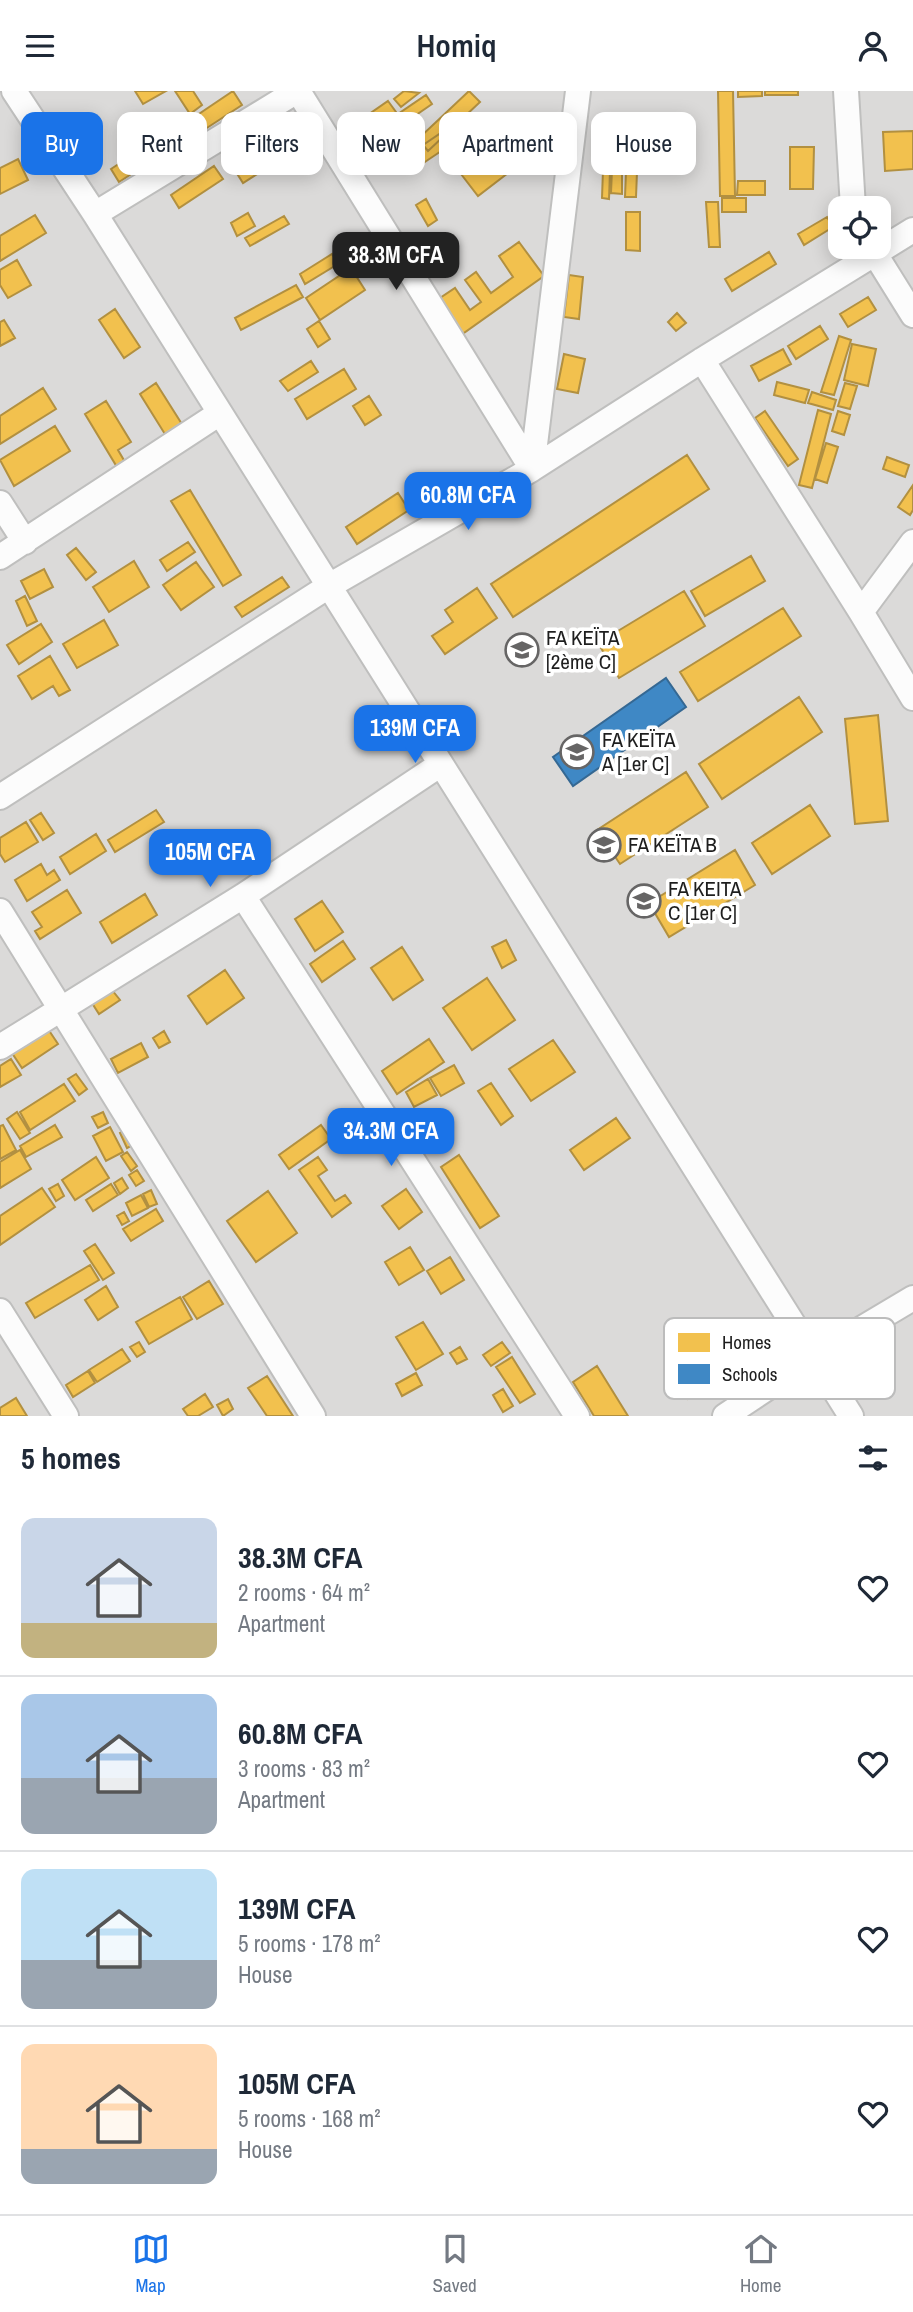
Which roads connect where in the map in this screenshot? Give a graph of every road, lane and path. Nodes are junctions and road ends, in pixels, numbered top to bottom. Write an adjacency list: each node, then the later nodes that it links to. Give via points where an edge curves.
1 (14, 91): 6 (street)
2 (297, 91): 6 (street); 14 (street)
3 (578, 91): 14 (street)
4 (846, 91): 5 (street)
5 (852, 196)
6 (95, 214): 13 (street)
7 (913, 230): 8 (street)
8 (891, 241)
9 (856, 259): 12 (street)
10 (865, 259): 11 (street)
11 (913, 315)
12 (702, 360): 14 (street); 20 (street)
13 (220, 413): 17 (street); 19 (street)
14 (532, 469): 19 (street)
15 (0, 503): 17 (street)
16 (913, 541): 20 (street)
17 (25, 542): 18 (street)
18 (0, 557)
19 (329, 586): 22 (street); 23 (street)
20 (861, 612): 21 (street)
21 (913, 698)
22 (441, 764): 24 (street); 30 (street)
23 (0, 797)
24 (243, 896): 26 (street); 36 (street)
25 (0, 911): 26 (street)
26 (61, 1009): 27 (street); 35 (street)
27 (0, 1047)
28 (913, 1298): 31 (street)
29 (0, 1311): 34 (street)
30 (789, 1318)
31 (879, 1318)
32 (751, 1399): 37 (street)
33 (840, 1399): 38 (street)
34 (66, 1416)
35 (313, 1416)
36 (577, 1416)
37 (725, 1416)
38 (851, 1416)

